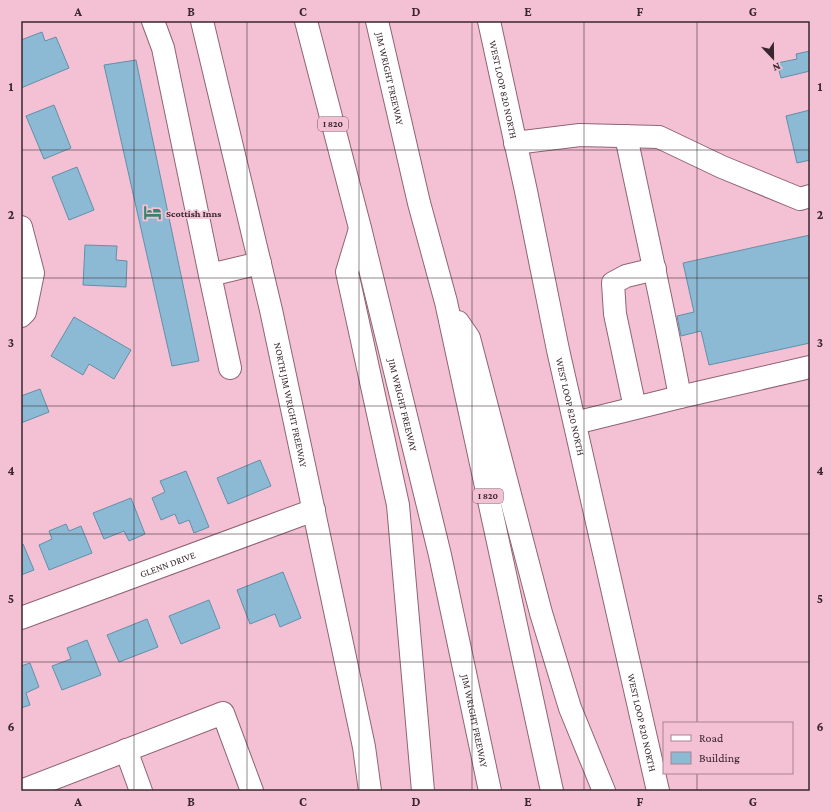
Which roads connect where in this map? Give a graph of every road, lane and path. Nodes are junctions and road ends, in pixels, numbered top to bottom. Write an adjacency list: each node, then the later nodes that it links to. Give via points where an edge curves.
1 (153, 21): 13 (main road, via 163,48)
2 (202, 21): 11 (main road, NORTH JIM WRIGHT FREEWAY)
3 (306, 21): 10 (main road, JIM WRIGHT FREEWAY / I 820)
4 (377, 21): 14 (main road, JIM WRIGHT FREEWAY / I 820, via 419,203)
5 (489, 21): 7 (main road, WEST LOOP 820 NORTH)
6 (626, 136): 7 (main road, via 580,135); 8 (main road, via 659,137 722,167 800,199); 12 (main road)
7 (516, 143): 20 (main road, WEST LOOP 820 NORTH)
8 (810, 196)
9 (21, 227): 15 (main road, via 34,273 25,312)
10 (360, 228): 28 (main road, via 347,272 398,505); 29 (main road, JIM WRIGHT FREEWAY / I 820, via 440,556)
11 (260, 263): 13 (main road); 21 (main road, NORTH JIM WRIGHT FREEWAY)
12 (655, 269): 18 (main road); 19 (main road, via 626,276 613,283 615,314)
13 (210, 275): 17 (main road)
14 (446, 302): 30 (main road, JIM WRIGHT FREEWAY / I 820); 31 (main road, via 469,338 541,613 570,708)
15 (21, 316)
16 (810, 367): 18 (main road)
17 (230, 368)
18 (680, 397): 19 (main road)
19 (635, 408): 20 (main road)
20 (575, 423): 32 (main road, WEST LOOP 820 NORTH)
21 (314, 510): 22 (main road, GLENN DRIVE); 27 (main road, NORTH JIM WRIGHT FREEWAY, via 364,747)
22 (21, 618)
23 (126, 750): 24 (main road); 25 (main road); 26 (main road, via 223,713)
24 (30, 789)
25 (141, 791)
26 (252, 791)
27 (370, 791)
28 (423, 791)
29 (490, 791)
30 (552, 791)
31 (604, 791)
32 (658, 791)

